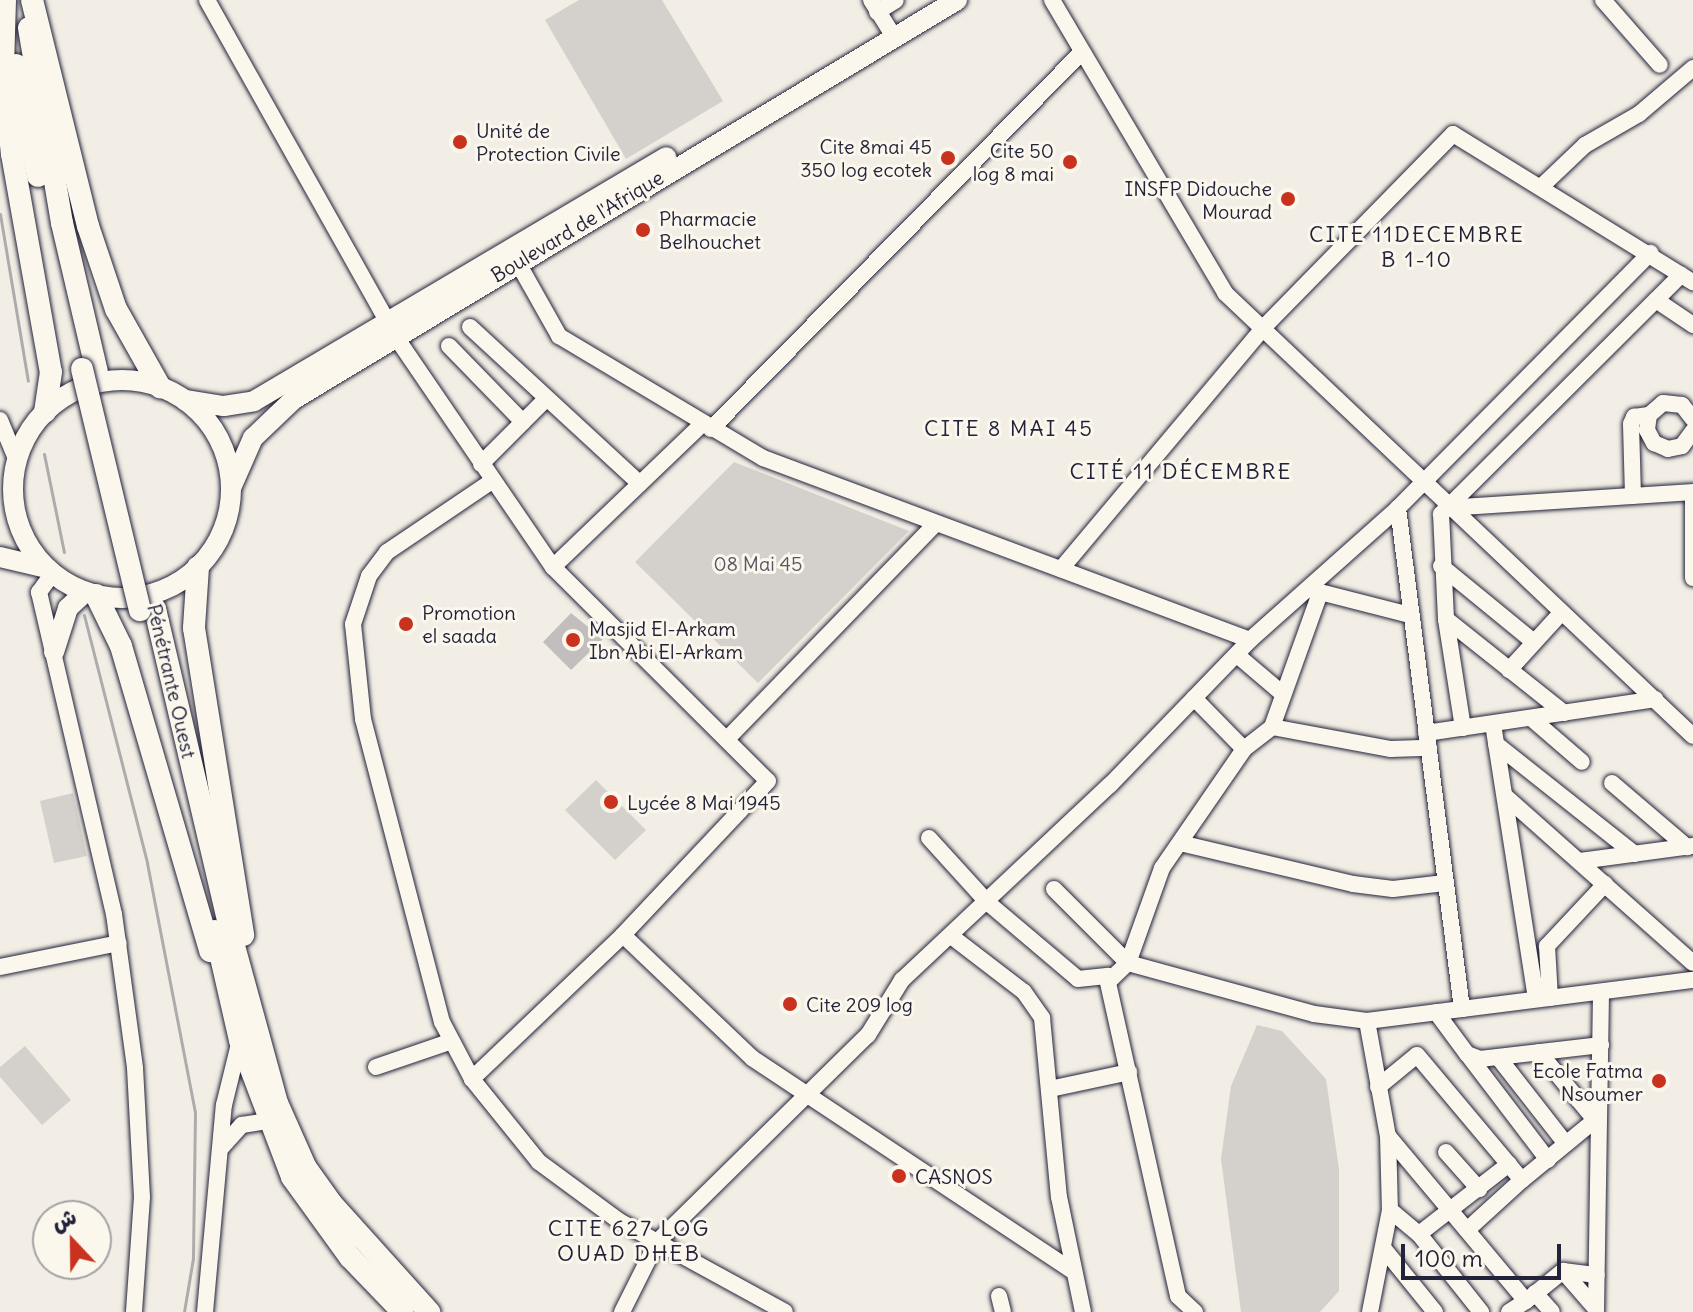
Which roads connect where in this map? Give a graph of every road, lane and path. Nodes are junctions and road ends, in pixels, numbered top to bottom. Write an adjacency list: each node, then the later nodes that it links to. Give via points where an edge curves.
1 (6, 0): 25 (highway, Pénétrante Ouest); 29 (highway, via 3,66 12,154 51,372)
2 (30, 0): 25 (highway, Pénétrante Ouest, via 62,223); 26 (highway, via 88,226 116,309)
3 (208, 0): 19 (street)
4 (896, 0): 9 (street)
5 (941, 0): 10 (main road, Boulevard de l'Afrique)
6 (957, 0): 15 (main road, Boulevard de l'Afrique)
7 (1052, 0): 11 (street)
8 (1603, 0): 12 (street)
9 (874, 6): 10 (street)
10 (890, 30): 15 (main road, Boulevard de l'Afrique)
11 (1082, 52): 22 (street, via 1225,293); 34 (street)
12 (1660, 65)
13 (1693, 68): 14 (street, via 1639,114 1585,145)
14 (1543, 185): 16 (street); 22 (street, via 1453,134)
15 (513, 253): 19 (main road, Boulevard de l'Afrique); 23 (main road, Boulevard de l'Afrique); 34 (street, via 559,336)
16 (1650, 253): 17 (street); 40 (street)
17 (1687, 278): 18 (street)
18 (1656, 300): 20 (street); 46 (street)
19 (390, 319): 23 (street); 27 (main road, Boulevard de l'Afrique, via 254,401 224,406)
20 (1693, 325)
21 (470, 327): 28 (street)
22 (1264, 327): 40 (street); 52 (street)
23 (398, 340): 36 (street); 41 (main road, Boulevard de l'Afrique, via 278,411 253,438)
24 (449, 346): 33 (street)
25 (90, 370): 98 (highway, Pénétrante Ouest)
26 (160, 387): 27 (main road); 29 (main road, via 111,381 87,386)
27 (185, 400): 41 (main road, via 219,439)
28 (545, 400): 33 (street); 39 (street)
29 (45, 412): 37 (main road)
30 (1649, 415): 31 (street, via 1663,403 1676,403); 35 (street, via 1649,437 1660,447 1682,446); 43 (street, via 1634,417 1631,424)
31 (1693, 419)
32 (0, 420): 37 (street)
33 (523, 422): 36 (street)
34 (706, 426): 39 (street); 47 (street, via 763,458)
35 (1693, 431)
36 (481, 464): 38 (street)
37 (10, 476): 53 (main road, via 19,526)
38 (492, 481): 51 (street); 105 (street, via 387,552 369,576 353,624 363,719)
39 (640, 484): 51 (street)
40 (1421, 484): 45 (street); 46 (street)
41 (231, 488): 50 (main road, via 223,531)
42 (1693, 492): 43 (street)
43 (1633, 496): 46 (street)
44 (1693, 499): 54 (street)
45 (1398, 508): 55 (street); 58 (street)
46 (1446, 508): 49 (street, via 1437,531); 57 (street)
47 (936, 523): 52 (street); 74 (street)
48 (0, 557): 53 (main road)
49 (1441, 566): 59 (street); 61 (street)
50 (198, 567): 56 (main road, via 151,594); 98 (highway, via 194,628 235,861)
51 (553, 567): 74 (street)
52 (1061, 569): 60 (street)
53 (50, 570): 56 (main road); 62 (street, via 38,587)
54 (1693, 578)
55 (1313, 591): 58 (street); 60 (street); 65 (street)
56 (91, 593): 62 (main road, via 68,608); 98 (highway, via 121,646 210,951)
57 (1561, 613): 61 (street); 67 (street)
58 (1410, 615): 75 (street)
59 (1446, 619): 64 (street); 72 (street)
60 (1250, 640): 63 (street)
61 (1534, 642): 64 (street)
62 (54, 652): 92 (street)
63 (1237, 655): 65 (street); 66 (street)
64 (1509, 670): 68 (street)
65 (1283, 694): 71 (street)
66 (1194, 698): 77 (street); 89 (street)
67 (1656, 699): 68 (street); 73 (street)
68 (1564, 713): 69 (street)
69 (1531, 718): 70 (street); 78 (street)
70 (1493, 724): 72 (street); 76 (street)
71 (1272, 727): 75 (street, via 1391,749); 77 (street)
72 (1463, 728): 75 (street)
73 (1693, 736)
74 (728, 738): 90 (street, via 768,781)
75 (1427, 740): 86 (street)
76 (1496, 744): 80 (street); 84 (street)
77 (1244, 749): 82 (street)
78 (1582, 762)
79 (1612, 783): 83 (street)
80 (1505, 796): 85 (street); 100 (street)
81 (929, 838): 89 (street)
82 (1180, 843): 86 (street, via 1353,884 1393,889); 94 (street, via 1162,868)
83 (1690, 846): 84 (street)
84 (1635, 854): 85 (street)
85 (1580, 861): 87 (street)
86 (1445, 883): 101 (street)
87 (1605, 884): 93 (street); 100 (street, via 1547,946)
88 (1054, 889): 94 (street)
89 (987, 902): 91 (street); 96 (street, via 1078,979)
90 (623, 935): 112 (street); 115 (street, via 752,1058)
91 (951, 936): 114 (street, via 1035,1002); 115 (street, via 902,980 868,1035)
92 (119, 943): 95 (street); 137 (street, via 141,1154)
93 (1693, 962)
94 (1128, 963): 96 (street); 103 (street, via 1314,1014)
95 (0, 967)
96 (1109, 976): 111 (street)
97 (1693, 980): 99 (street)
98 (238, 987): 104 (highway, Pénétrante Ouest); 140 (highway, Pénétrante Ouest, via 277,1103 306,1168 363,1245)
99 (1601, 993): 100 (street); 106 (street)
100 (1543, 999): 101 (street)
101 (1462, 1009): 102 (street)
102 (1436, 1012): 103 (street); 108 (street)
103 (1367, 1021): 113 (street)
104 (240, 1040): 117 (highway, Pénétrante Ouest); 120 (street)
105 (452, 1041): 110 (street); 112 (street)
106 (1601, 1045): 107 (street); 116 (street)
107 (1539, 1052): 109 (street); 116 (street)
108 (1467, 1054): 109 (street); 122 (street)
109 (1498, 1057): 119 (street)
110 (376, 1067)
111 (1129, 1072): 114 (street); 144 (street, via 1178,1296)
112 (472, 1079): 130 (street, via 539,1162)
113 (1378, 1087): 118 (street); 123 (street, via 1417,1055)
114 (1050, 1089): 133 (street, via 1059,1197)
115 (804, 1094): 130 (street); 133 (street)
116 (1595, 1120): 119 (street); 134 (street)
117 (267, 1121): 120 (street, via 242,1125); 139 (highway, Pénétrante Ouest, via 319,1217)
118 (1388, 1136): 126 (street); 127 (street)
119 (1566, 1144): 122 (street)
120 (220, 1152): 138 (street)
121 (1446, 1152): 125 (street)
122 (1548, 1160): 124 (street)
123 (1509, 1164): 124 (street); 125 (street)
124 (1522, 1180): 128 (street)
125 (1479, 1189): 127 (street)
126 (1390, 1210): 129 (street); 131 (street)
127 (1451, 1210): 128 (street); 129 (street)
128 (1467, 1230): 135 (street)
129 (1419, 1234): 147 (street)
130 (657, 1242): 141 (street); 142 (street)
131 (1384, 1249): 145 (street); 146 (street)
132 (1563, 1271): 134 (street); 135 (street); 136 (street)
133 (1074, 1272): 143 (street)
134 (1597, 1275): 136 (street)
135 (1530, 1297): 148 (street); 149 (street)
136 (1596, 1310)
137 (134, 1312)
138 (205, 1312)
139 (403, 1312)
140 (429, 1312)
141 (622, 1312)
142 (785, 1312)
143 (1083, 1312)
144 (1195, 1312)
145 (1370, 1312)
146 (1435, 1312)
147 (1481, 1312)
148 (1509, 1312)
149 (1552, 1312)

